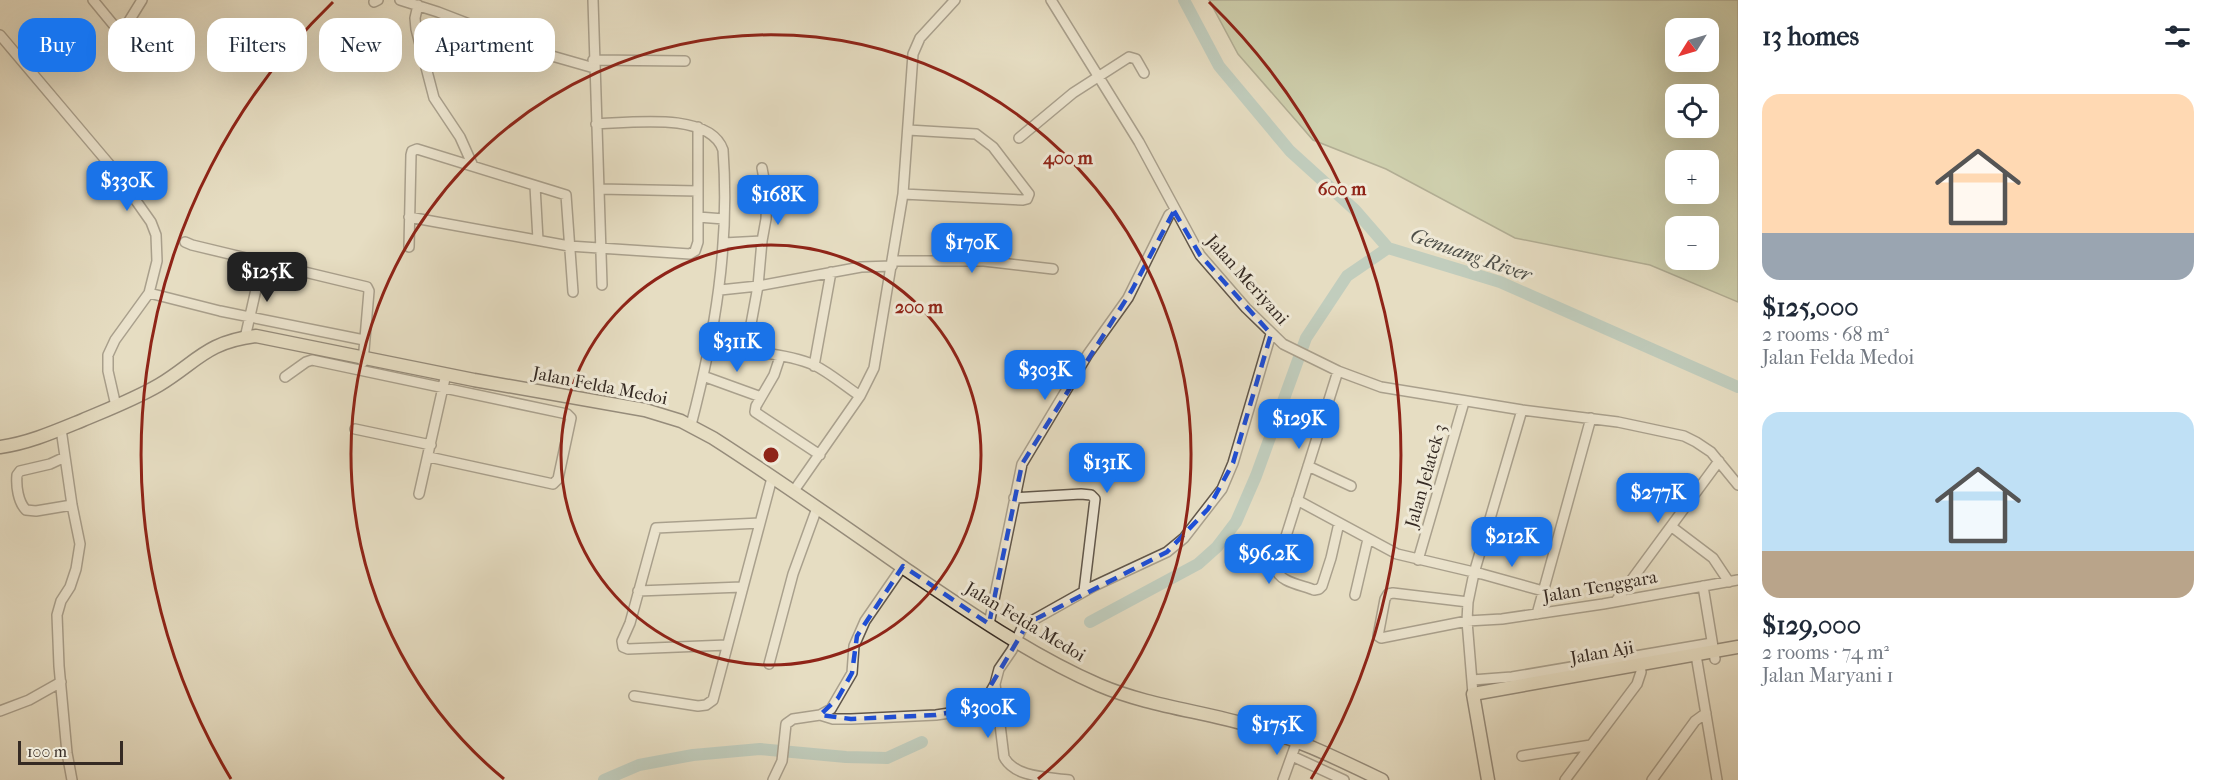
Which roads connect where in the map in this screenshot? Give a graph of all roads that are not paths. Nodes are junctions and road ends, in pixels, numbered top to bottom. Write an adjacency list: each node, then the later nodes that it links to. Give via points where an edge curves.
1 (93, 0): 8 (street)
2 (142, 0): 9 (street)
3 (400, 0): 7 (street)
4 (593, 0): 12 (street)
5 (955, 0): 17 (street, via 920,38 913,54)
6 (1052, 0): 14 (street, Jalan Meriyani)
7 (418, 5): 12 (street, via 509,41); 19 (street, via 416,29 434,98 460,137)
8 (108, 18)
9 (131, 18)
10 (0, 35): 43 (street, via 95,146 151,222 157,261)
11 (685, 61): 12 (street)
12 (594, 64): 15 (street)
13 (1144, 73): 14 (street, via 1131,57)
14 (1098, 76): 18 (street); 25 (street, Jalan Meriyani)
15 (596, 124): 16 (street, via 667,122); 22 (street)
16 (698, 127): 23 (street); 28 (street, via 715,137 723,150)
17 (908, 130): 24 (street); 24 (street, via 976,134 993,147 1029,194 1023,200)
18 (1019, 138)
19 (473, 166): 21 (street); 26 (street, via 414,150)
20 (762, 168): 30 (street, via 767,195)
21 (535, 186): 29 (street); 33 (street, via 567,196)
22 (598, 189): 23 (street); 35 (street)
23 (698, 191): 27 (street)
24 (903, 194): 37 (street)
25 (1174, 211): 46 (street, Jalan Meriyani, via 1200,255); 81 (street, via 1128,298 1088,354 1024,459)
26 (409, 217): 29 (street); 34 (street)
27 (698, 217): 28 (street); 35 (street, via 697,246 690,254)
28 (724, 219): 32 (street)
29 (538, 240): 33 (street)
30 (762, 241): 32 (street); 41 (street)
31 (185, 242): 36 (street)
32 (724, 243): 42 (street)
33 (569, 246): 35 (street); 44 (street)
34 (408, 247)
35 (601, 249): 40 (street)
36 (262, 263): 45 (street); 48 (street, via 367,287)
37 (892, 263): 38 (street, via 984,261); 39 (street); 60 (street, via 874,368)
38 (1053, 269)
39 (831, 272): 41 (street); 53 (street)
40 (603, 285)
41 (758, 286): 42 (street); 50 (street)
42 (720, 290): 49 (street)
43 (149, 292): 45 (street, via 220,312); 63 (street, via 108,355)
44 (573, 292)
45 (250, 316): 47 (street); 48 (street)
46 (1271, 334): 55 (street, Jalan Meriyani); 96 (street, via 1233,463 1208,509 1167,552)
47 (245, 338): 51 (main road, Jalan Felda Medoi, via 266,337); 63 (main road, Jalan Felda Medoi, via 206,351 159,385)
48 (364, 340): 51 (street)
49 (709, 348): 50 (street); 57 (street)
50 (746, 351): 52 (street)
51 (364, 357): 54 (street); 56 (main road, Jalan Felda Medoi)
52 (780, 357): 53 (street); 61 (street)
53 (814, 366): 60 (street)
54 (362, 370): 58 (street, via 309,360); 59 (street)
55 (1338, 372): 62 (street, Jalan Meriyani, via 1381,387); 75 (street)
56 (446, 374): 59 (street); 66 (main road, Jalan Felda Medoi, via 645,410)
57 (704, 376): 61 (street); 66 (street)
58 (285, 377)
59 (443, 389): 69 (street); 73 (street, via 567,414 571,420 558,479 553,484)
60 (860, 396): 71 (street)
61 (761, 397): 71 (street, via 754,409 757,415)
62 (1464, 402): 64 (street, Jalan Meriyani); 89 (street, Jalan Jelatek 3)
63 (116, 406): 67 (main road, Jalan Felda Medoi)
64 (1522, 410): 65 (street, Jalan Meriyani); 91 (street)
65 (1591, 418): 74 (street, Jalan Meriyani, via 1684,436 1704,446); 97 (street)
66 (691, 425): 76 (main road, Jalan Felda Medoi)
67 (61, 429): 70 (main road, Jalan Felda Medoi); 72 (street)
68 (355, 429): 69 (street)
69 (431, 446): 73 (street)
70 (0, 447)
71 (820, 455): 79 (street)
72 (65, 457): 83 (street); 83 (street, via 20,471 17,487 26,510)
73 (429, 457): 80 (street)
74 (1719, 461): 77 (street, Jalan Meriyani); 87 (street)
75 (1308, 466): 78 (street); 82 (street)
76 (772, 478): 79 (main road, Jalan Felda Medoi); 85 (street)
77 (1738, 485)
78 (1351, 486)
79 (793, 492): 84 (main road, Jalan Felda Medoi)
80 (419, 494)
81 (1014, 498): 96 (street, via 1081,494 1095,499); 103 (street)
82 (1297, 500): 86 (street); 86 (street, via 1276,568 1281,578 1319,589)
83 (72, 505): 114 (street, via 80,554 73,581 58,608)
84 (817, 508): 90 (main road, Jalan Felda Medoi); 110 (street, via 793,574)
85 (760, 522): 94 (street); 95 (street, via 658,527)
86 (1339, 523): 88 (street)
87 (1672, 527): 92 (street, via 1713,558); 99 (street)
88 (1368, 539): 89 (street); 98 (street)
89 (1418, 560): 91 (street)
90 (903, 566): 103 (main road, Jalan Felda Medoi); 120 (street, via 857,636 852,673 831,709)
91 (1474, 573): 97 (street); 100 (street)
92 (1733, 581): 93 (street, Jalan Tenggara)
93 (1703, 586): 99 (street, Jalan Tenggara); 107 (street)
94 (742, 587): 95 (street); 105 (street)
95 (639, 591): 105 (street, via 622,641 626,648)
96 (1084, 591): 104 (street, via 1028,623)
97 (1543, 591): 101 (street)
98 (1354, 595)
99 (1616, 601): 101 (street, Jalan Tenggara)
100 (1468, 602): 102 (street); 102 (street, Jalan Tenggara, via 1388,594 1377,633 1381,638)
101 (1537, 614): 102 (street, Jalan Tenggara)
102 (1467, 621): 112 (street)
103 (989, 624): 104 (main road, Jalan Felda Medoi)
104 (1016, 640): 115 (street); 121 (main road, Jalan Felda Medoi, via 1123,694)
105 (727, 645): 116 (street, via 709,704 698,706)
106 (1738, 647): 107 (main road, Jalan Aji)
107 (1713, 651): 108 (main road, Jalan Aji); 109 (main road, Jalan Aji); 113 (street)
108 (1738, 655)
109 (1696, 659): 111 (main road, Jalan Aji); 119 (street)
110 (769, 664)
111 (1640, 668): 113 (main road, Jalan Aji); 117 (main road, Jalan Aji); 122 (street, via 1636,684)
112 (1472, 680): 113 (street); 117 (street)
113 (1513, 681): 117 (main road, Jalan Aji)
114 (60, 682): 118 (street); 126 (street)
115 (995, 684): 120 (street, via 986,700 970,710 851,719); 125 (street, via 1004,757 1014,769)
116 (634, 696)
117 (1473, 697): 132 (main road)
118 (0, 711)
119 (1706, 713): 134 (street, via 1695,721); 135 (street)
120 (820, 715): 127 (street, via 786,724 779,770)
121 (1297, 741): 123 (street); 131 (main road, Jalan Felda Medoi)
122 (1591, 745): 124 (street); 133 (street)
123 (1292, 756): 129 (street); 130 (street)
124 (1522, 756)
125 (1041, 778): 128 (street)
126 (72, 780)
127 (773, 780)
128 (1069, 780)
129 (1283, 780)
130 (1344, 780)
131 (1382, 780)
132 (1488, 780)
133 (1565, 780)
134 (1652, 780)
135 (1718, 780)

